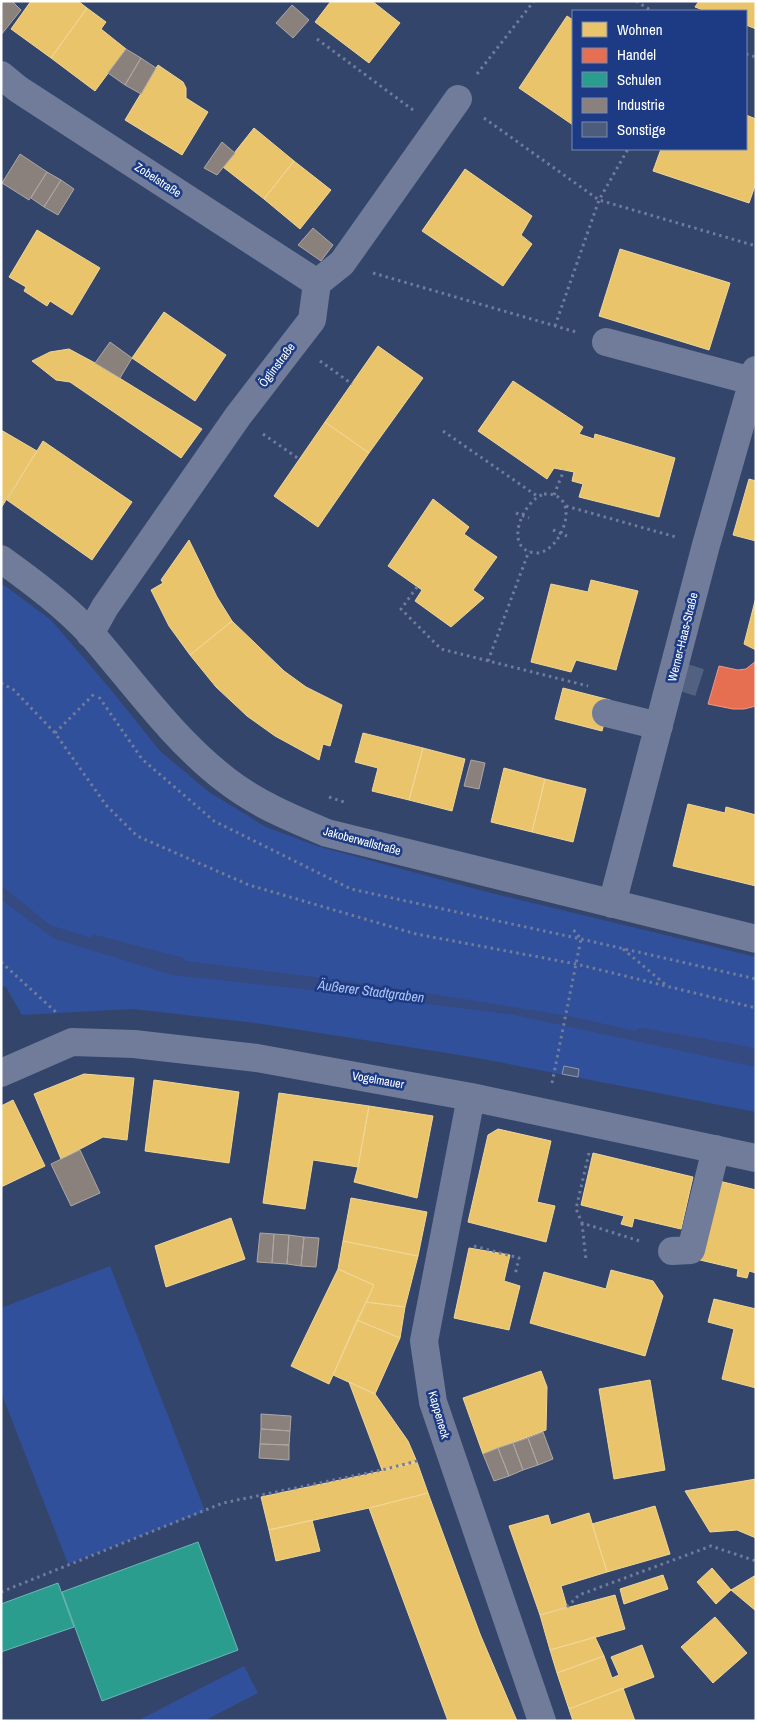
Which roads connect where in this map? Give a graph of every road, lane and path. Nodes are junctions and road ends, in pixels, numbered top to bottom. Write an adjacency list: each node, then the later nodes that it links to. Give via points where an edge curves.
1 (534, 1): 6 (path)
2 (636, 1): 3 (path)
3 (650, 10)
4 (317, 39): 7 (path)
5 (1, 75): 12 (street, Zobelstraße)
6 (458, 99): 7 (street); 9 (path)
7 (438, 128): 11 (street)
8 (627, 150): 9 (path)
9 (599, 200): 10 (path); 13 (path)
10 (756, 246)
11 (342, 263): 12 (street); 13 (path)
12 (317, 283): 15 (street, Öglinstraße, via 312,320)
13 (555, 326): 14 (path)
14 (606, 342): 16 (street)
15 (295, 343): 17 (path); 18 (street, Öglinstraße)
16 (754, 376): 31 (street, Werner-Haas-Straße)
17 (352, 384)
18 (238, 416): 20 (path); 35 (street, Öglinstraße, via 105,607)
19 (443, 431): 23 (path)
20 (300, 459)
21 (564, 470): 22 (path)
22 (554, 495): 23 (path); 24 (path)
23 (537, 496): 26 (path)
24 (566, 506): 29 (path); 31 (path)
25 (516, 512): 26 (path)
26 (523, 516): 27 (path); 32 (path, via 517,530 518,537)
27 (529, 518)
28 (553, 530): 29 (path)
29 (560, 533): 30 (path); 32 (path, via 548,550)
30 (567, 536)
31 (706, 545): 41 (street, Werner-Haas-Straße)
32 (529, 551): 36 (path)
33 (1, 559): 35 (street, Jakoberwallstraße, via 43,589)
34 (417, 587): 36 (path, via 401,609 441,649)
35 (90, 634): 45 (street, Jakoberwallstraße, via 157,714 195,753 227,781 268,808 327,833)
36 (488, 661): 38 (path)
37 (1, 683): 42 (path, via 14,690)
38 (590, 687)
39 (96, 692): 42 (path)
40 (606, 713): 41 (street)
41 (659, 726): 45 (street, Werner-Haas-Straße)
42 (55, 733): 49 (path, via 106,805 137,836 249,885 406,931)
43 (326, 796): 44 (path)
44 (353, 805)
45 (612, 904): 46 (street, Jakoberwallstraße)
46 (756, 939)
47 (623, 948): 49 (path, via 581,939); 50 (path); 51 (path)
48 (1, 962): 53 (path, via 59,1015)
49 (576, 964): 51 (path); 54 (path)
50 (756, 979)
51 (667, 986): 52 (path)
52 (756, 1008)
53 (72, 1042): 55 (street, Vogelmauer); 56 (street, Vogelmauer, via 134,1044 257,1058)
54 (556, 1060)
55 (1, 1073)
56 (470, 1097): 57 (street, Vogelmauer); 61 (street, Kappeneck)
57 (595, 1124): 58 (street, Vogelmauer); 60 (path, via 576,1209)
58 (716, 1149): 59 (street, Vogelmauer); 62 (street, via 692,1250)
59 (756, 1158)
60 (582, 1223): 62 (path); 63 (path)
61 (444, 1239): 64 (path, via 519,1258); 65 (street, Kappeneck, via 424,1341 433,1402)
62 (672, 1251)
63 (586, 1260)
64 (515, 1275)
65 (450, 1453): 67 (path, via 223,1503); 69 (street, Kappeneck)
66 (756, 1561): 68 (path, via 711,1546 579,1595)
67 (1, 1592)
68 (567, 1607)
69 (542, 1721)

